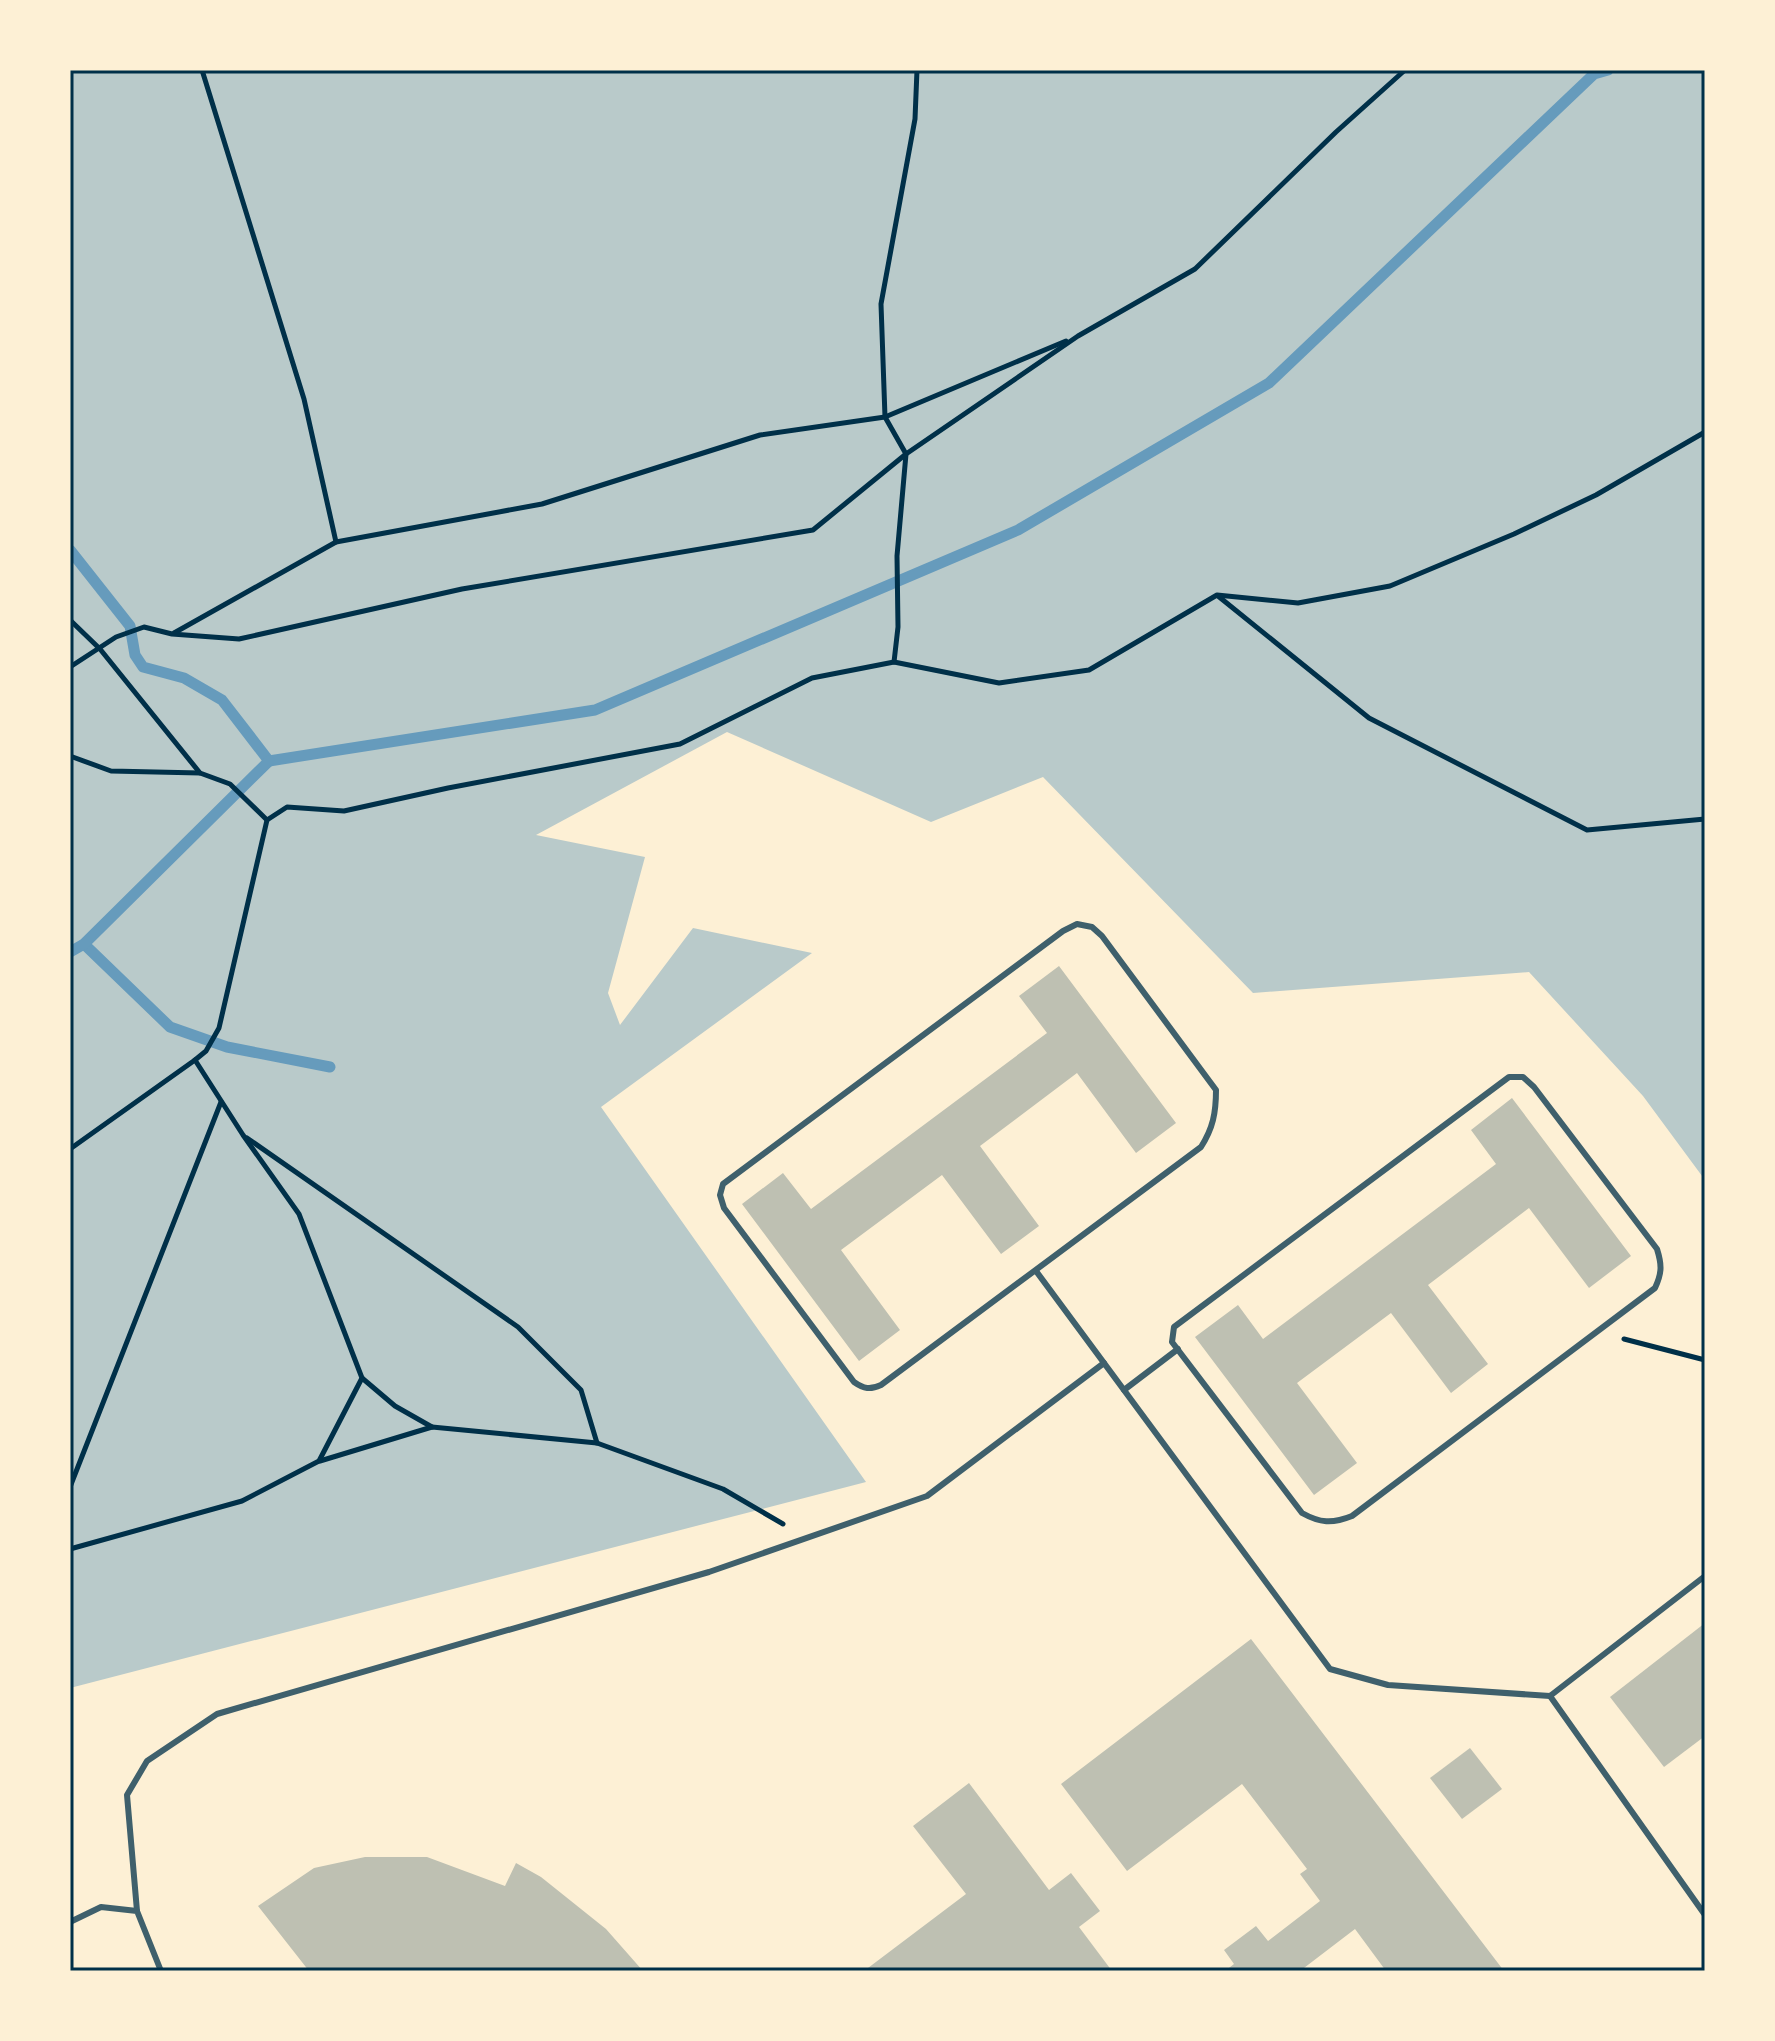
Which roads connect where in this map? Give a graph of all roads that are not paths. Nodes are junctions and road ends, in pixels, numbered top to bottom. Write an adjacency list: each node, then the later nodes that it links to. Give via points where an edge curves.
1 (1036, 1271): 1 (lane, via 1201,1147 1216,1115 1216,1090 1102,936 1077,924 734,1174 720,1195 724,1208 862,1388 881,1385); 3 (lane)
2 (1178, 1349): 2 (lane, via 1172,1342 1174,1327 1509,1077 1523,1077 1534,1087 1657,1249 1662,1263 1655,1288 1352,1516 1337,1522 1318,1522 1302,1513); 4 (lane)
3 (1104, 1363): 4 (lane); 7 (lane, via 927,1496 693,1576 217,1714 147,1761 127,1795)
4 (1124, 1390): 6 (lane, via 1330,1669 1388,1685)
5 (1705, 1576): 6 (lane)
6 (1550, 1696): 8 (lane)
7 (137, 1911): 9 (lane, via 101,1907); 10 (lane)
8 (1705, 1915)
9 (70, 1922)
10 (161, 1971)

